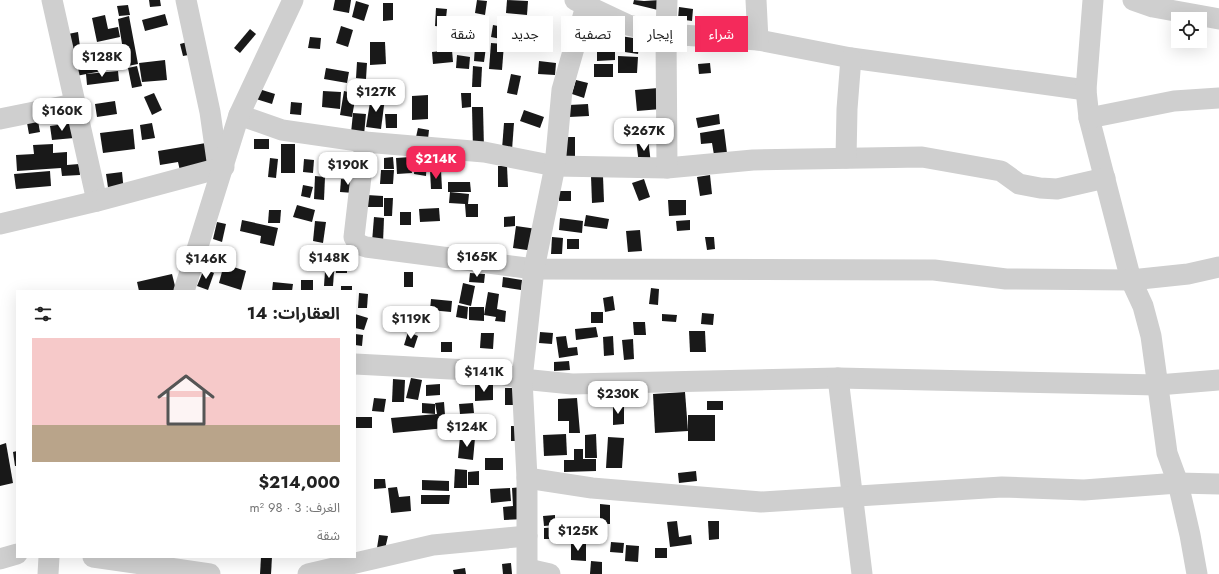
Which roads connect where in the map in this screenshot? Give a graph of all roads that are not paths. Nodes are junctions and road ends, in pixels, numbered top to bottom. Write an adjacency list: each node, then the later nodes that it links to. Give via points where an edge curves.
1 (52, 0): 18 (street)
2 (186, 0): 25 (street)
3 (293, 0): 19 (street)
4 (667, 0): 9 (street)
5 (756, 0): 13 (street)
6 (1093, 0): 16 (street)
7 (1133, 0): 10 (street, via 1154,7)
8 (580, 3): 11 (street); 24 (street, via 562,90)
9 (667, 16)
10 (1219, 19)
11 (633, 26)
12 (687, 35): 13 (street)
13 (758, 40): 15 (street)
14 (666, 52): 26 (street)
15 (851, 58): 16 (street); 23 (street)
16 (1086, 90): 20 (street)
17 (1219, 98): 20 (street, via 1174,101)
18 (74, 104): 21 (street); 28 (street)
19 (239, 115): 22 (street, via 282,130); 25 (street)
20 (1089, 118): 27 (street)
21 (0, 119)
22 (365, 142): 24 (street, via 484,152); 31 (street, via 354,237 358,244)
23 (846, 158): 26 (street, via 753,160); 27 (street, via 922,157 1001,172 1019,184 1040,188 1057,189)
24 (555, 166): 26 (street); 31 (street)
25 (221, 168): 28 (street); 33 (street)
26 (666, 168)
27 (1105, 178): 32 (street)
28 (97, 201): 29 (street)
29 (0, 224)
30 (1219, 267): 32 (street, via 1188,274)
31 (534, 269): 32 (street, via 934,270 1006,279); 36 (street)
32 (1131, 280): 38 (street, via 1143,306 1151,336)
33 (184, 290)
34 (356, 364): 36 (street, via 488,371)
35 (838, 378): 36 (street, via 572,384); 38 (street); 42 (street)
36 (522, 379): 39 (street)
37 (1219, 380): 38 (street)
38 (1158, 385): 40 (street, via 1167,453)
39 (527, 478): 42 (street, via 592,488 760,502); 43 (street)
40 (1178, 483): 41 (street); 42 (street, via 1084,490 1002,487); 54 (street)
41 (1219, 484)
42 (852, 495): 53 (street)
43 (527, 536): 48 (street); 51 (street, via 433,545)
44 (16, 554): 47 (street)
45 (49, 558): 49 (street)
46 (100, 558): 50 (street)
47 (0, 559)
48 (527, 572): 52 (street)
49 (48, 574)
50 (210, 574)
51 (308, 574)
52 (550, 574)
53 (862, 574)
54 (1196, 574)

